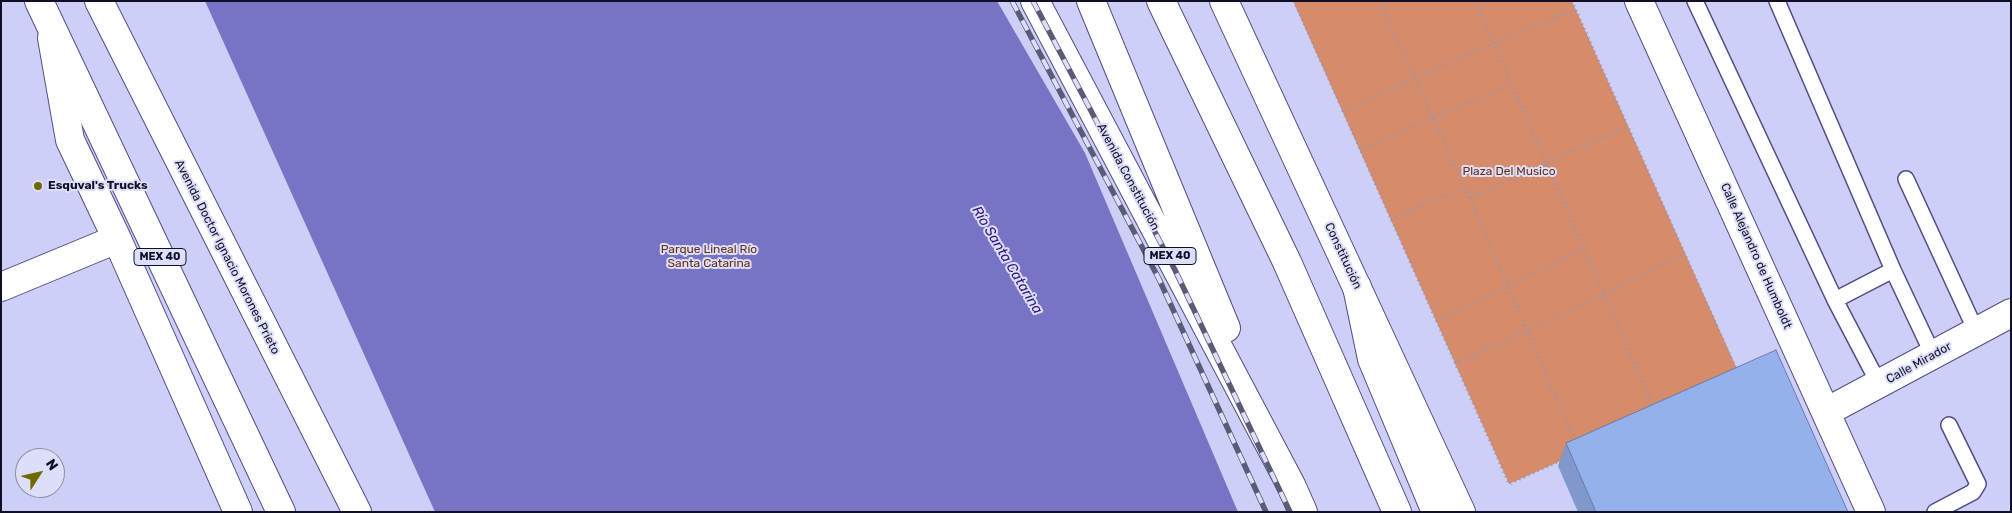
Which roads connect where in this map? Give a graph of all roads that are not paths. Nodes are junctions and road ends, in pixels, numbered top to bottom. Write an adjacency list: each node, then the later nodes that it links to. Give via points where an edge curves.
1 (99, 1): 22 (main road, Avenida Doctor Ignacio Morones Prieto)
2 (1035, 1): 23 (main road, Avenida Constitución / MEX 40)
3 (1090, 1): 23 (main road)
4 (1161, 1): 29 (main road, via 1287,262)
5 (1224, 1): 14 (main road, Constitución)
6 (1639, 1): 20 (main road, Calle Alejandro de Humboldt)
7 (1695, 1): 15 (lane)
8 (1777, 1): 12 (lane)
9 (44, 13): 11 (main road, via 70,140); 25 (main road, MEX 40)
10 (1906, 179): 17 (lane)
11 (117, 239): 13 (main road); 24 (main road)
12 (1894, 270): 15 (lane); 18 (lane)
13 (1, 287)
14 (1357, 287): 30 (main road, via 1372,358); 31 (main road, Constitución)
15 (1835, 300): 19 (lane)
16 (2011, 312): 17 (main road, Calle Mirador)
17 (1976, 331): 18 (main road, Calle Mirador)
18 (1933, 355): 19 (main road, Calle Mirador)
19 (1879, 384): 20 (main road, Calle Mirador)
20 (1826, 412): 32 (main road, Calle Alejandro de Humboldt)
21 (1949, 425): 33 (lane, via 1978,484 1973,492)
22 (338, 477): 26 (main road); 27 (main road, Avenida Doctor Ignacio Morones Prieto)
23 (1291, 484): 28 (main road, Avenida Constitución / MEX 40)
24 (238, 512)
25 (281, 512)
26 (352, 512)
27 (357, 512)
28 (1303, 512)
29 (1397, 512)
30 (1436, 512)
31 (1461, 512)
32 (1871, 512)
33 (1935, 512)

